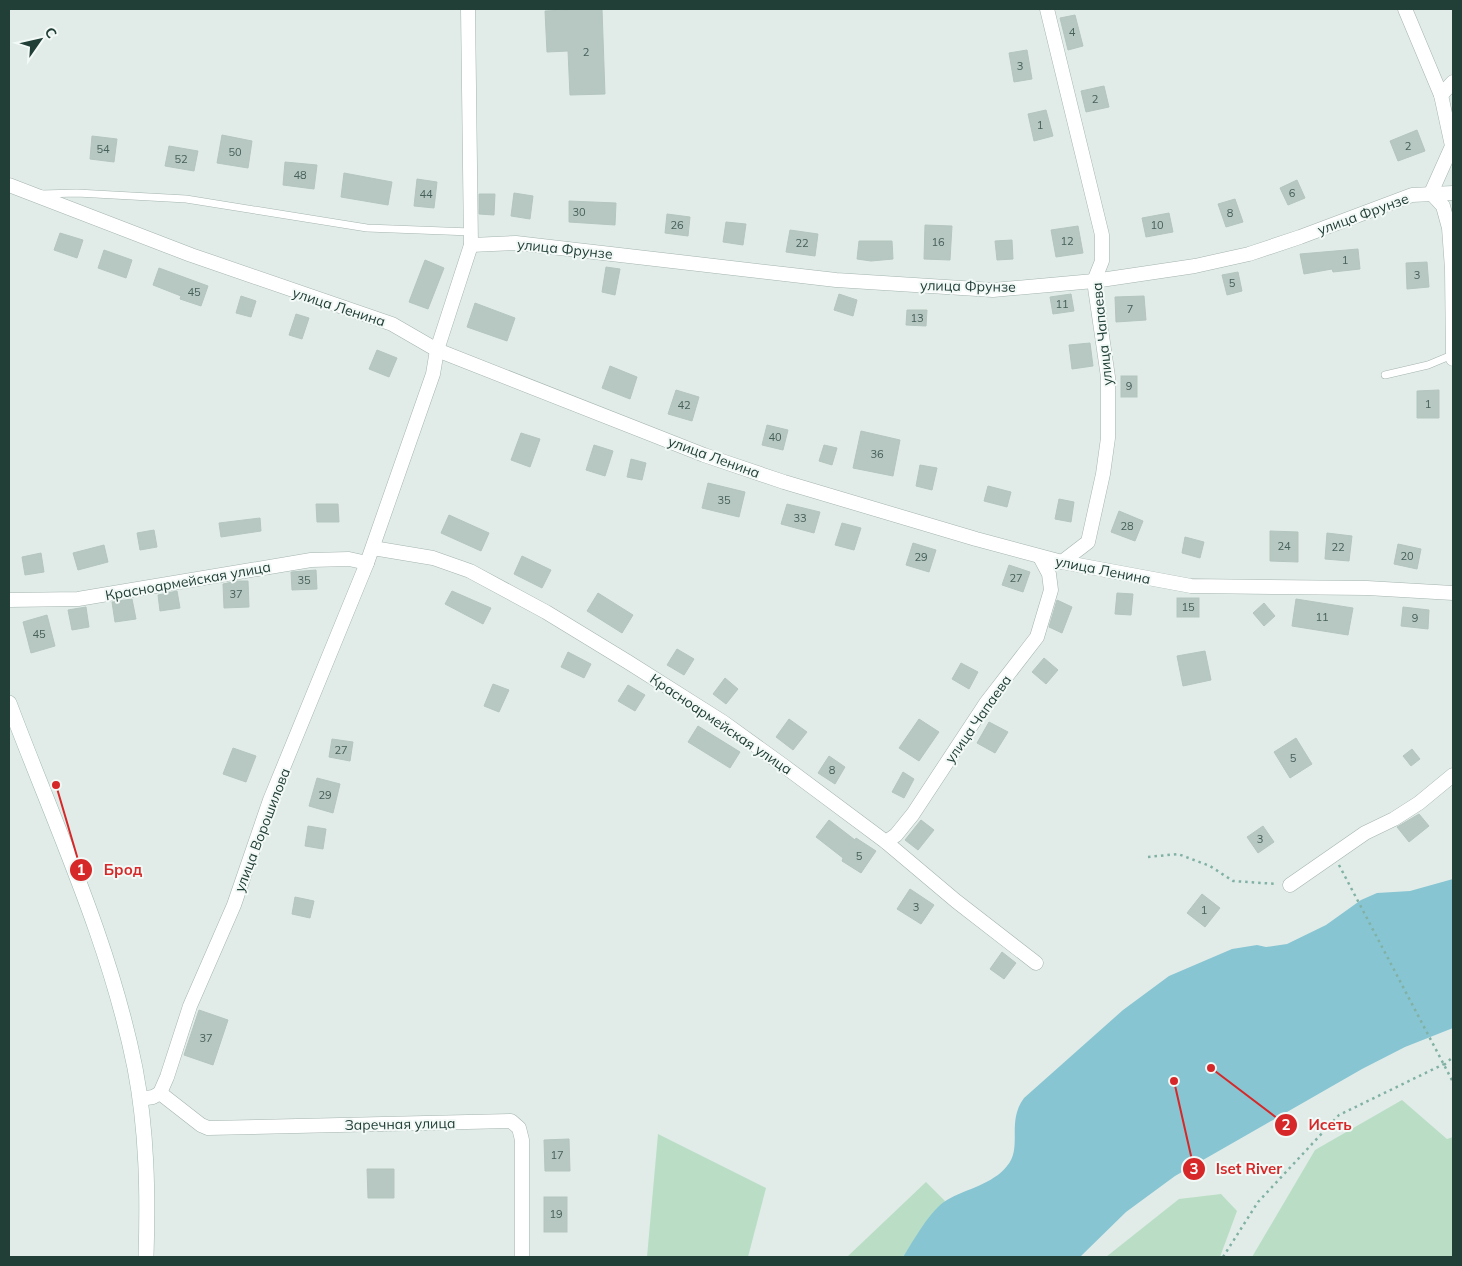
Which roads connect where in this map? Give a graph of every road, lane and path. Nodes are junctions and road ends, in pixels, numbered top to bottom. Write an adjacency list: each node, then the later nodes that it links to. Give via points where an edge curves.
1 (468, 9): 10 (street, улица Ворошилова)
2 (1047, 9): 11 (street, улица Чапаева, via 1102,235 1102,261)
3 (1405, 9): 5 (street)
4 (1453, 82): 5 (street)
5 (1441, 95): 7 (street, via 1452,146)
6 (9, 185): 8 (street, улица Ленина)
7 (1431, 193): 9 (street, улица Фрунзе); 11 (street, улица Фрунзе, via 1412,195 1249,254); 13 (street, via 1443,206 1449,228)
8 (35, 194): 10 (lane, via 77,192 186,198 367,228); 12 (street, улица Ленина, via 217,265 392,324)
9 (1453, 194)
10 (471, 239): 11 (street, улица Фрунзе, via 836,280 931,287 993,290); 12 (street, улица Ворошилова)
11 (1094, 282): 17 (street, улица Чапаева, via 1108,377 1108,438 1104,474 1088,542)
12 (437, 350): 15 (street, улица Ворошилова, via 433,374); 16 (street, улица Ленина, via 704,455 863,506)
13 (1453, 357): 14 (lane)
14 (1385, 375)
15 (373, 548): 18 (street, улица Ворошилова); 23 (street, Красноармейская улица, via 452,564 538,608 723,722)
16 (1040, 557): 17 (street, улица Ленина); 23 (street, улица Чапаева, via 1049,574 1051,590 1037,637 986,703 913,814)
17 (1062, 562): 19 (street, улица Ленина, via 1191,586 1367,588)
18 (367, 563): 20 (street, Красноармейская улица, via 349,559 311,560 78,599); 31 (street, улица Ворошилова, via 270,800 234,905 190,1006)
19 (1453, 593)
20 (9, 600)
21 (9, 703): 32 (main road, via 102,948 127,1031)
22 (1453, 774): 24 (street, via 1419,803)
23 (886, 842): 27 (street, Красноармейская улица)
24 (1333, 855): 26 (street); 29 (path)
25 (1148, 857): 26 (path, via 1178,854 1210,866 1233,881)
26 (1290, 885)
27 (1036, 963)
28 (1453, 1057): 29 (path)
29 (1444, 1064): 30 (path); 35 (path, via 1339,1115 1258,1202)
30 (1453, 1082)
31 (160, 1093): 32 (street); 34 (street, Заречная улица, via 208,1128 511,1121 519,1128 522,1140)
32 (140, 1100): 33 (main road, via 147,1174)
33 (146, 1257)
34 (522, 1257)
35 (1223, 1257)

